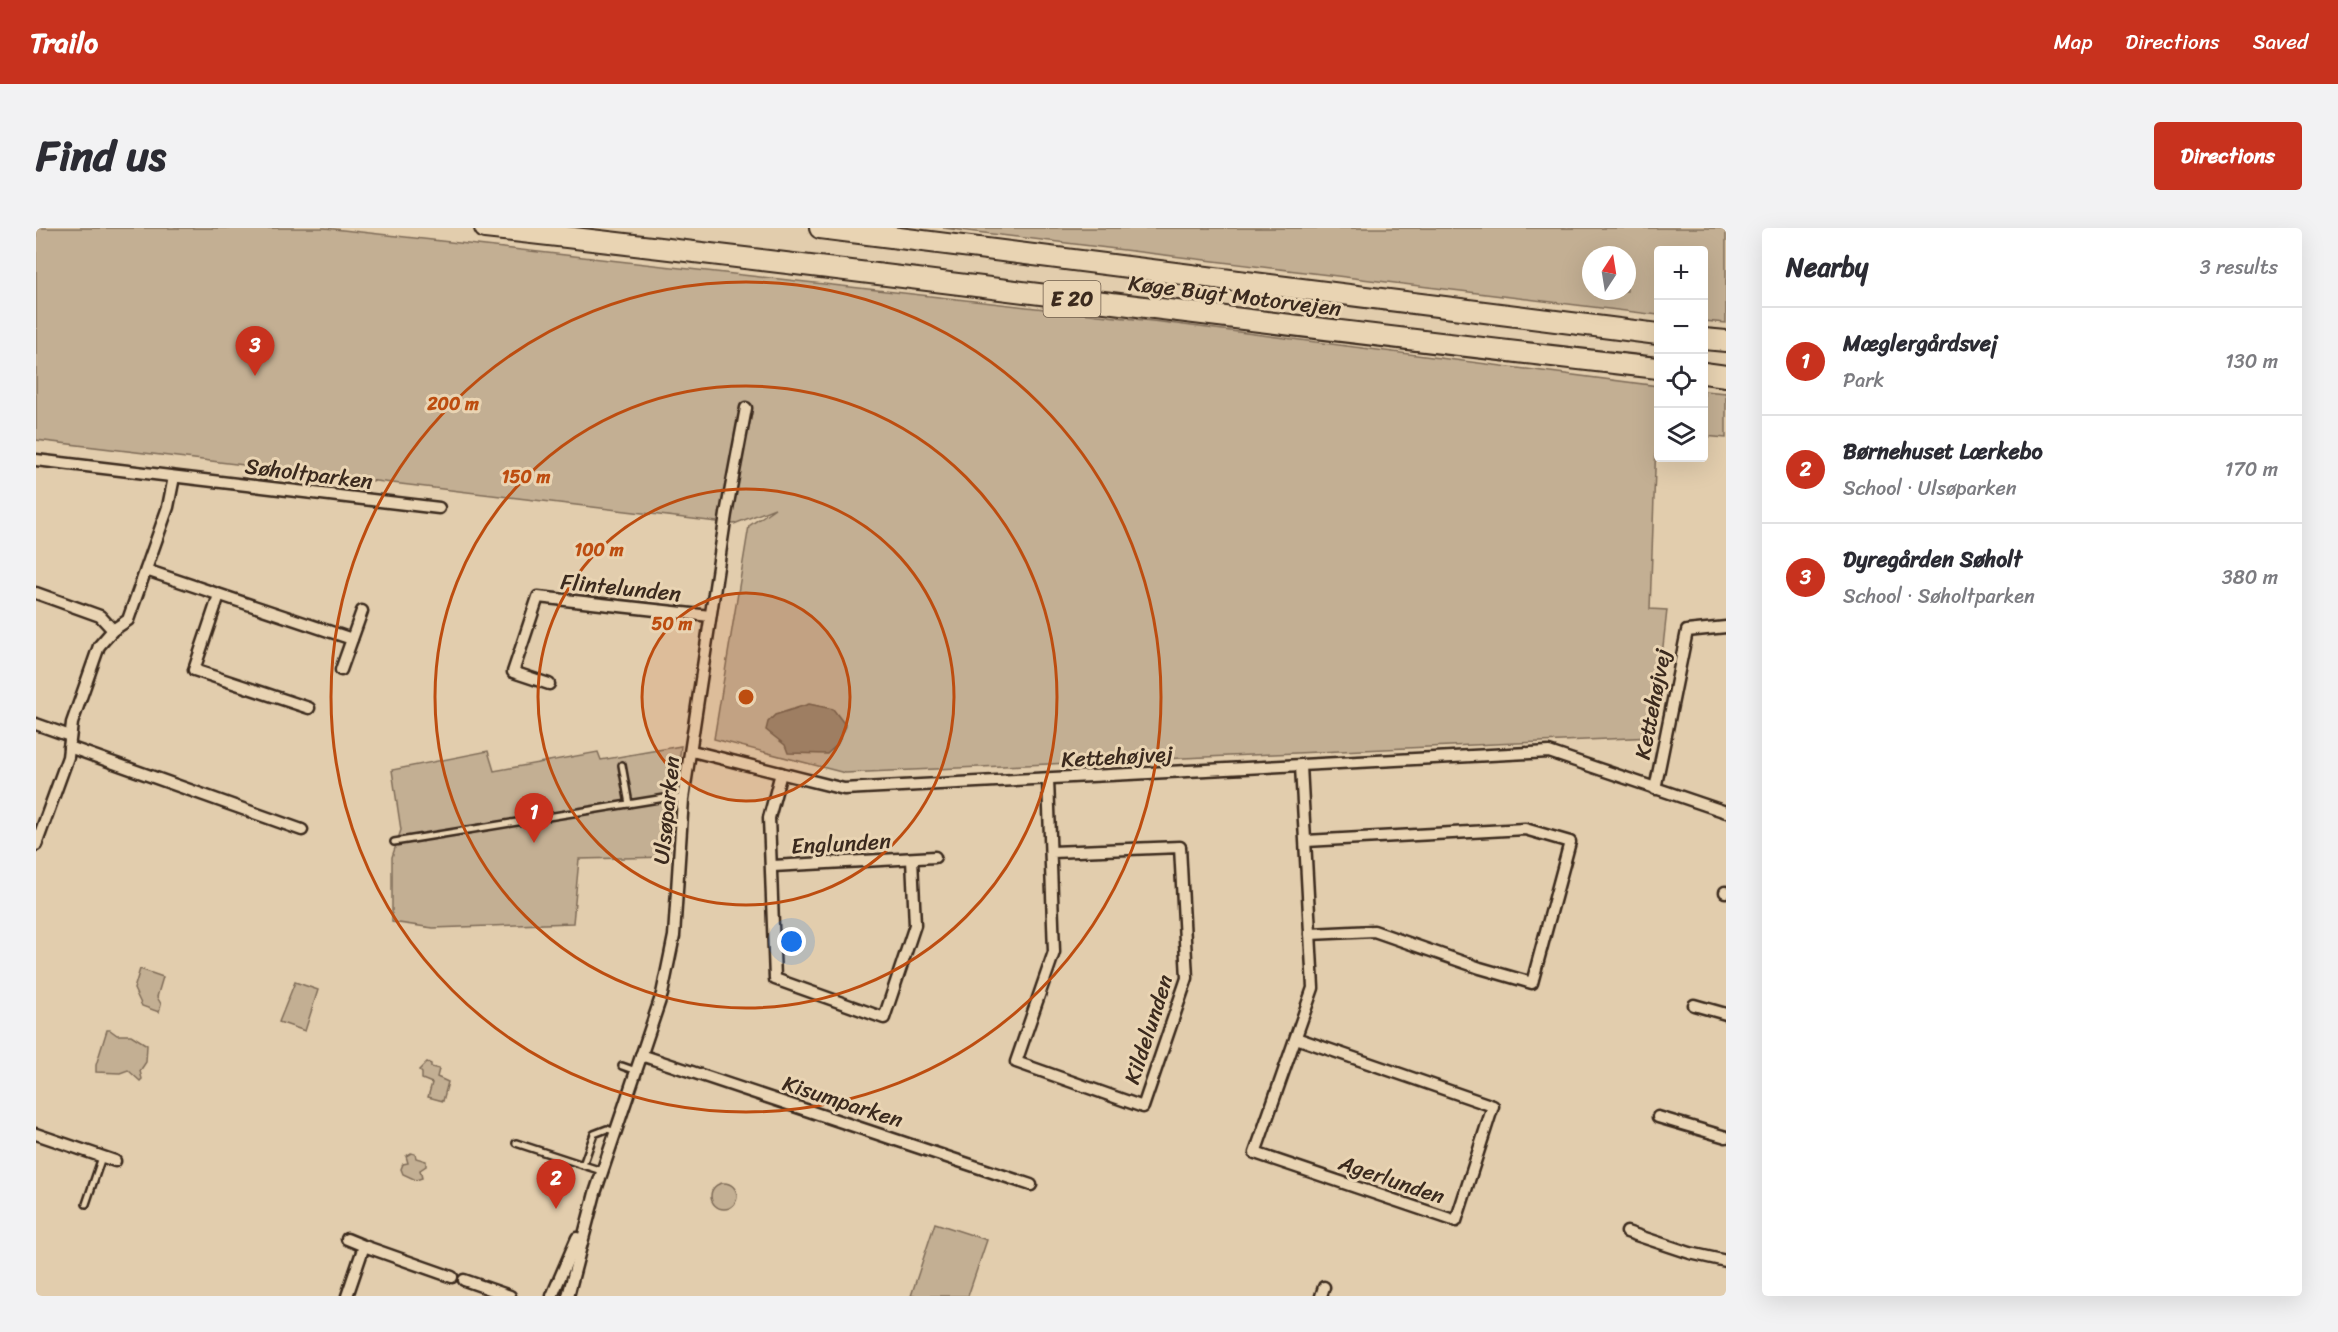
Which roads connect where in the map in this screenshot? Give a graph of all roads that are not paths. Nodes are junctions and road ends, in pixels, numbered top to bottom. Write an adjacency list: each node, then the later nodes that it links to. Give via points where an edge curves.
1 (485, 228): 6 (highway, Køge Bugt Motorvejen / E 20)
2 (820, 228): 3 (highway, Køge Bugt Motorvejen / E 20)
3 (1654, 333)
4 (1708, 339): 5 (highway)
5 (1726, 341)
6 (1654, 367)
7 (1708, 374): 8 (highway)
8 (1726, 376)
9 (746, 408): 17 (street, Ulsøparken)
10 (36, 460): 11 (street, Søholtparken)
11 (174, 477): 12 (street, Søholtparken); 13 (street)
12 (439, 508)
13 (146, 570): 15 (street); 19 (street, via 128,620)
14 (36, 593): 19 (street, via 100,616)
15 (219, 595): 20 (street); 23 (street, via 194,670)
16 (362, 611): 20 (street)
17 (710, 616): 22 (street, Flintelunden, via 538,597 513,672); 26 (street, Ulsøparken)
18 (1726, 627): 31 (street, Kettehøjvej, via 1687,631)
19 (113, 630): 25 (street, via 99,646 72,723)
20 (352, 639): 21 (street)
21 (341, 670)
22 (549, 684)
23 (309, 708)
24 (36, 724): 25 (street)
25 (70, 741): 35 (street); 38 (street, via 68,758)
26 (692, 751): 29 (street, Kettehøjvej); 32 (street, Ulsøparken)
27 (622, 765): 33 (lane)
28 (1301, 766): 30 (street, Kettehøjvej); 31 (street, Kettehøjvej, via 1549,752); 37 (street, Agerlunden)
29 (781, 773): 30 (street, Kettehøjvej, via 844,789); 42 (street, Englunden, via 770,819)
30 (1048, 779): 39 (street, Kildelunden)
31 (1655, 789): 34 (street)
32 (683, 799): 33 (lane, via 671,797); 47 (street, Ulsøparken, via 674,936 662,994)
33 (629, 804): 36 (lane)
34 (1726, 812)
35 (302, 830)
36 (394, 842)
37 (1306, 842): 43 (street, Agerlunden); 43 (street, via 1525,829 1570,842 1532,983 1374,931)
38 (36, 845)
39 (1052, 852): 39 (street, Kildelunden, via 1054,952 1016,1062 1143,1107 1187,978 1180,847)
40 (935, 857): 41 (street, Englunden)
41 (912, 859): 42 (street, Englunden); 42 (street, Englunden, via 915,925 884,1018 775,979)
42 (773, 866)
43 (1310, 934): 46 (street, Agerlunden, via 1313,988)
44 (1694, 1005): 45 (street)
45 (1726, 1014)
46 (1296, 1038): 46 (street, Agerlunden, via 1493,1106 1456,1221 1256,1153)
47 (641, 1055): 49 (street, Ulsøparken); 59 (street, Kisumparken)
48 (622, 1066): 49 (lane)
49 (636, 1071): 51 (street, Ulsøparken)
50 (1658, 1117): 53 (street)
51 (616, 1132): 57 (lane, via 607,1129 594,1134); 58 (street, Ulsøparken)
52 (36, 1134): 55 (street)
53 (1726, 1137)
54 (516, 1143): 57 (lane)
55 (102, 1157): 56 (street); 60 (lane)
56 (115, 1161)
57 (583, 1165): 58 (lane)
58 (602, 1171): 61 (street, Ulsøparken)
59 (1031, 1185)
60 (86, 1204)
61 (591, 1207): 70 (street, Ulsøparken); 71 (street, Ulsøparken)
62 (1627, 1232): 65 (street)
63 (347, 1239): 64 (street)
64 (364, 1246): 66 (street); 68 (street)
65 (1726, 1261)
66 (452, 1277)
67 (464, 1281): 69 (street)
68 (347, 1296)
69 (508, 1296)
70 (552, 1296)
71 (568, 1296)

